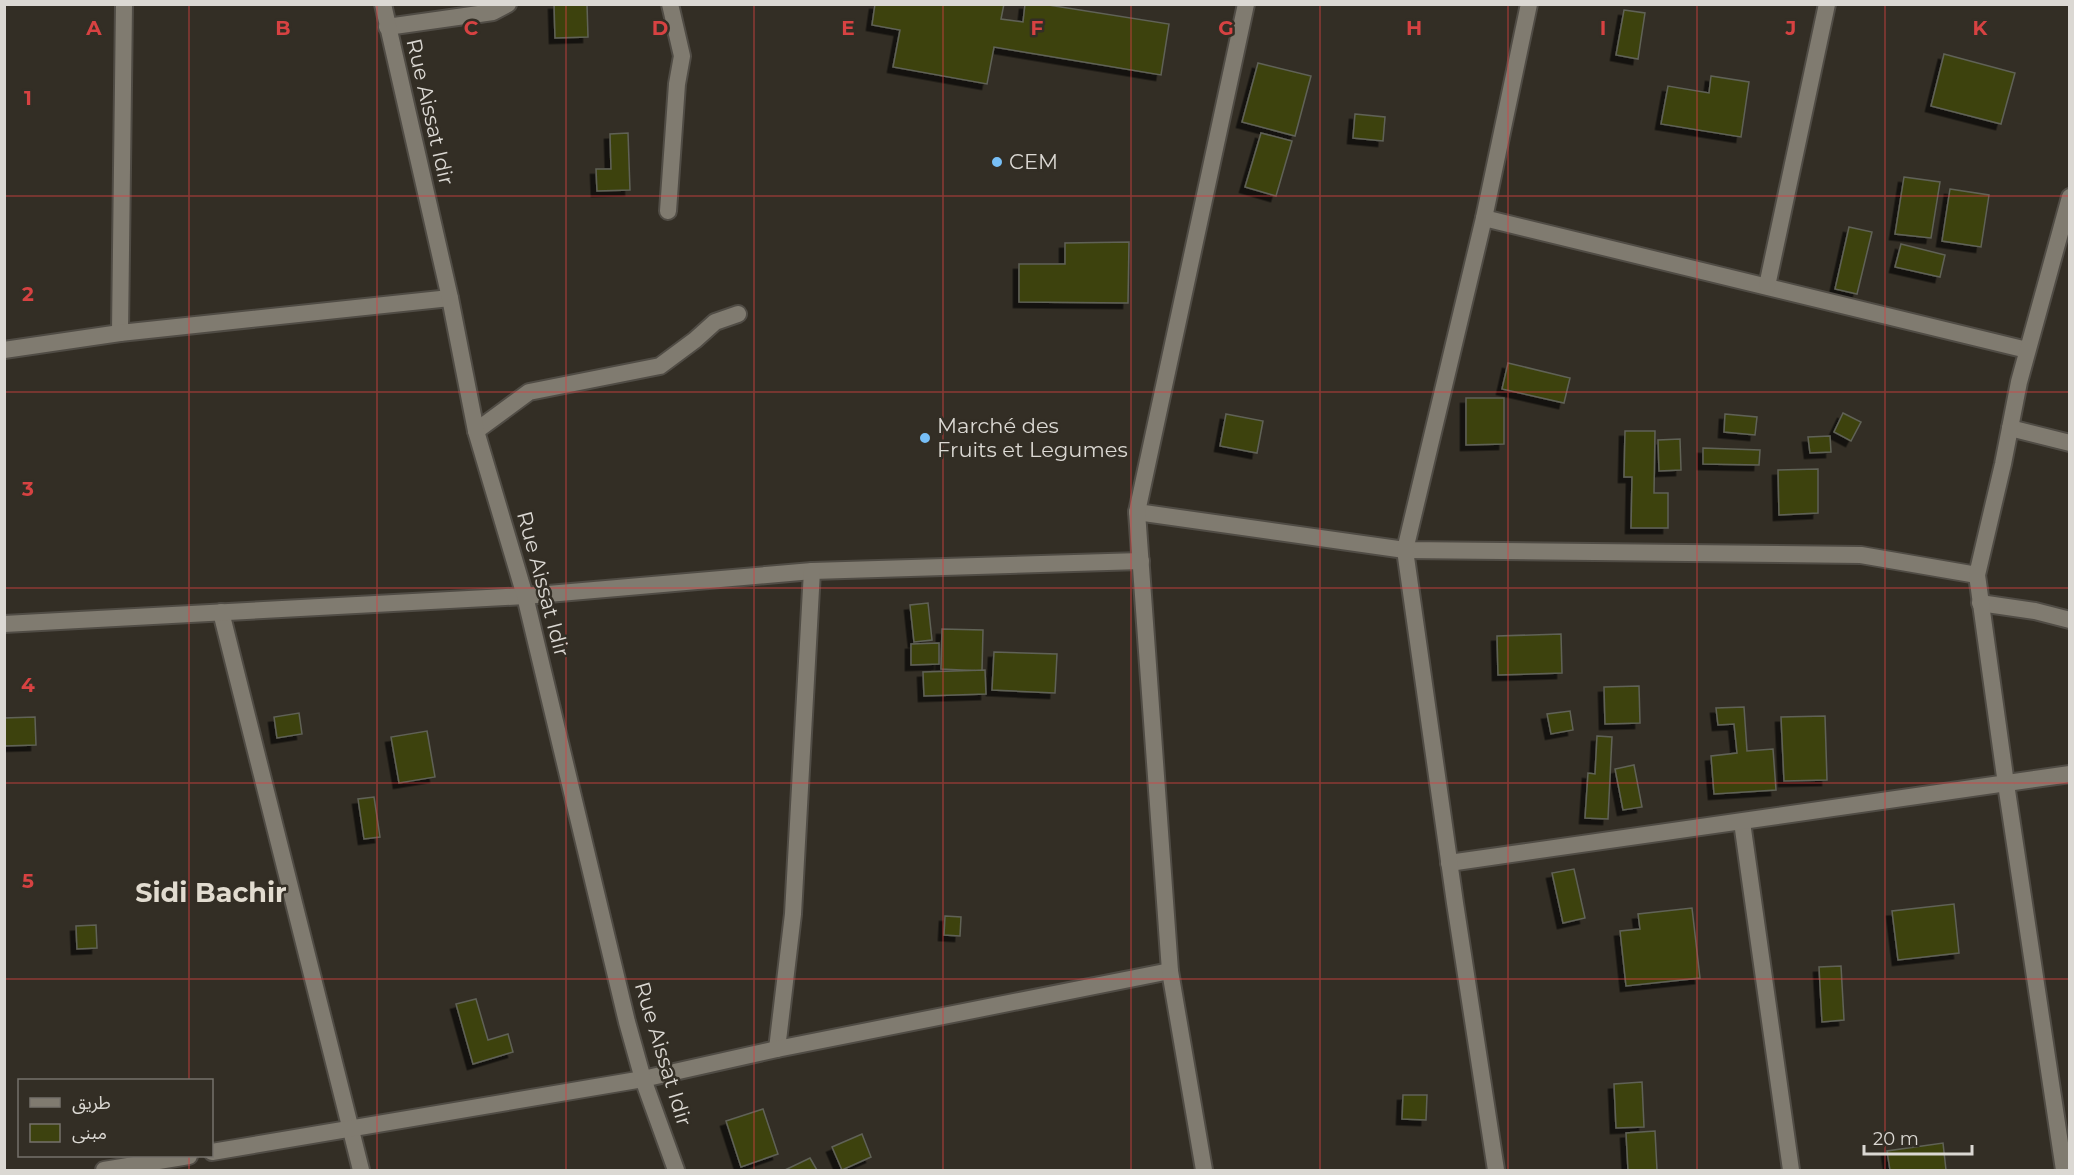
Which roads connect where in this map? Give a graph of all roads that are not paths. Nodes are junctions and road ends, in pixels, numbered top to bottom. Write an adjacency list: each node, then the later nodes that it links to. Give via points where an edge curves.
1 (124, 4): 15 (street)
2 (383, 4): 8 (street, Rue Aissat Idir)
3 (508, 4): 8 (street, via 493,12)
4 (670, 4): 10 (street, via 682,56)
5 (1246, 4): 21 (street)
6 (1529, 4): 11 (street)
7 (1827, 4): 12 (street)
8 (387, 27): 13 (street, Rue Aissat Idir)
9 (2069, 203): 17 (street)
10 (668, 212)
11 (1484, 218): 12 (street); 22 (street)
12 (1767, 286): 17 (street)
13 (450, 298): 15 (street); 19 (street, Rue Aissat Idir)
14 (738, 314): 19 (street, via 715,322 660,366 529,392)
15 (120, 333): 16 (street)
16 (4, 350)
17 (2027, 350): 18 (street)
18 (2010, 428): 20 (street); 25 (street)
19 (476, 430): 26 (street, Rue Aissat Idir)
20 (2070, 443)
21 (1137, 512): 22 (street); 23 (street)
22 (1405, 550): 25 (street, via 1861,555); 34 (street)
23 (1141, 561): 24 (street); 35 (street)
24 (812, 571): 26 (street); 36 (street, via 793,914)
25 (1977, 575): 27 (street)
26 (525, 596): 28 (street); 37 (street, Rue Aissat Idir, via 624,1011)
27 (1980, 603): 29 (street); 32 (street)
28 (221, 612): 30 (street); 38 (street)
29 (2070, 620)
30 (4, 624)
31 (2070, 774): 32 (street)
32 (2006, 784): 33 (street); 41 (street)
33 (1742, 822): 34 (street); 47 (street)
34 (1449, 863): 46 (street)
35 (1170, 971): 36 (street); 45 (street)
36 (777, 1049): 37 (street)
37 (644, 1079): 38 (street); 44 (street, Rue Aissat Idir)
38 (350, 1127): 39 (street); 43 (street)
39 (213, 1152)
40 (178, 1157): 42 (street)
41 (2066, 1168)
42 (104, 1170)
43 (361, 1170)
44 (676, 1170)
45 (1204, 1170)
46 (1496, 1170)
47 (1791, 1170)

